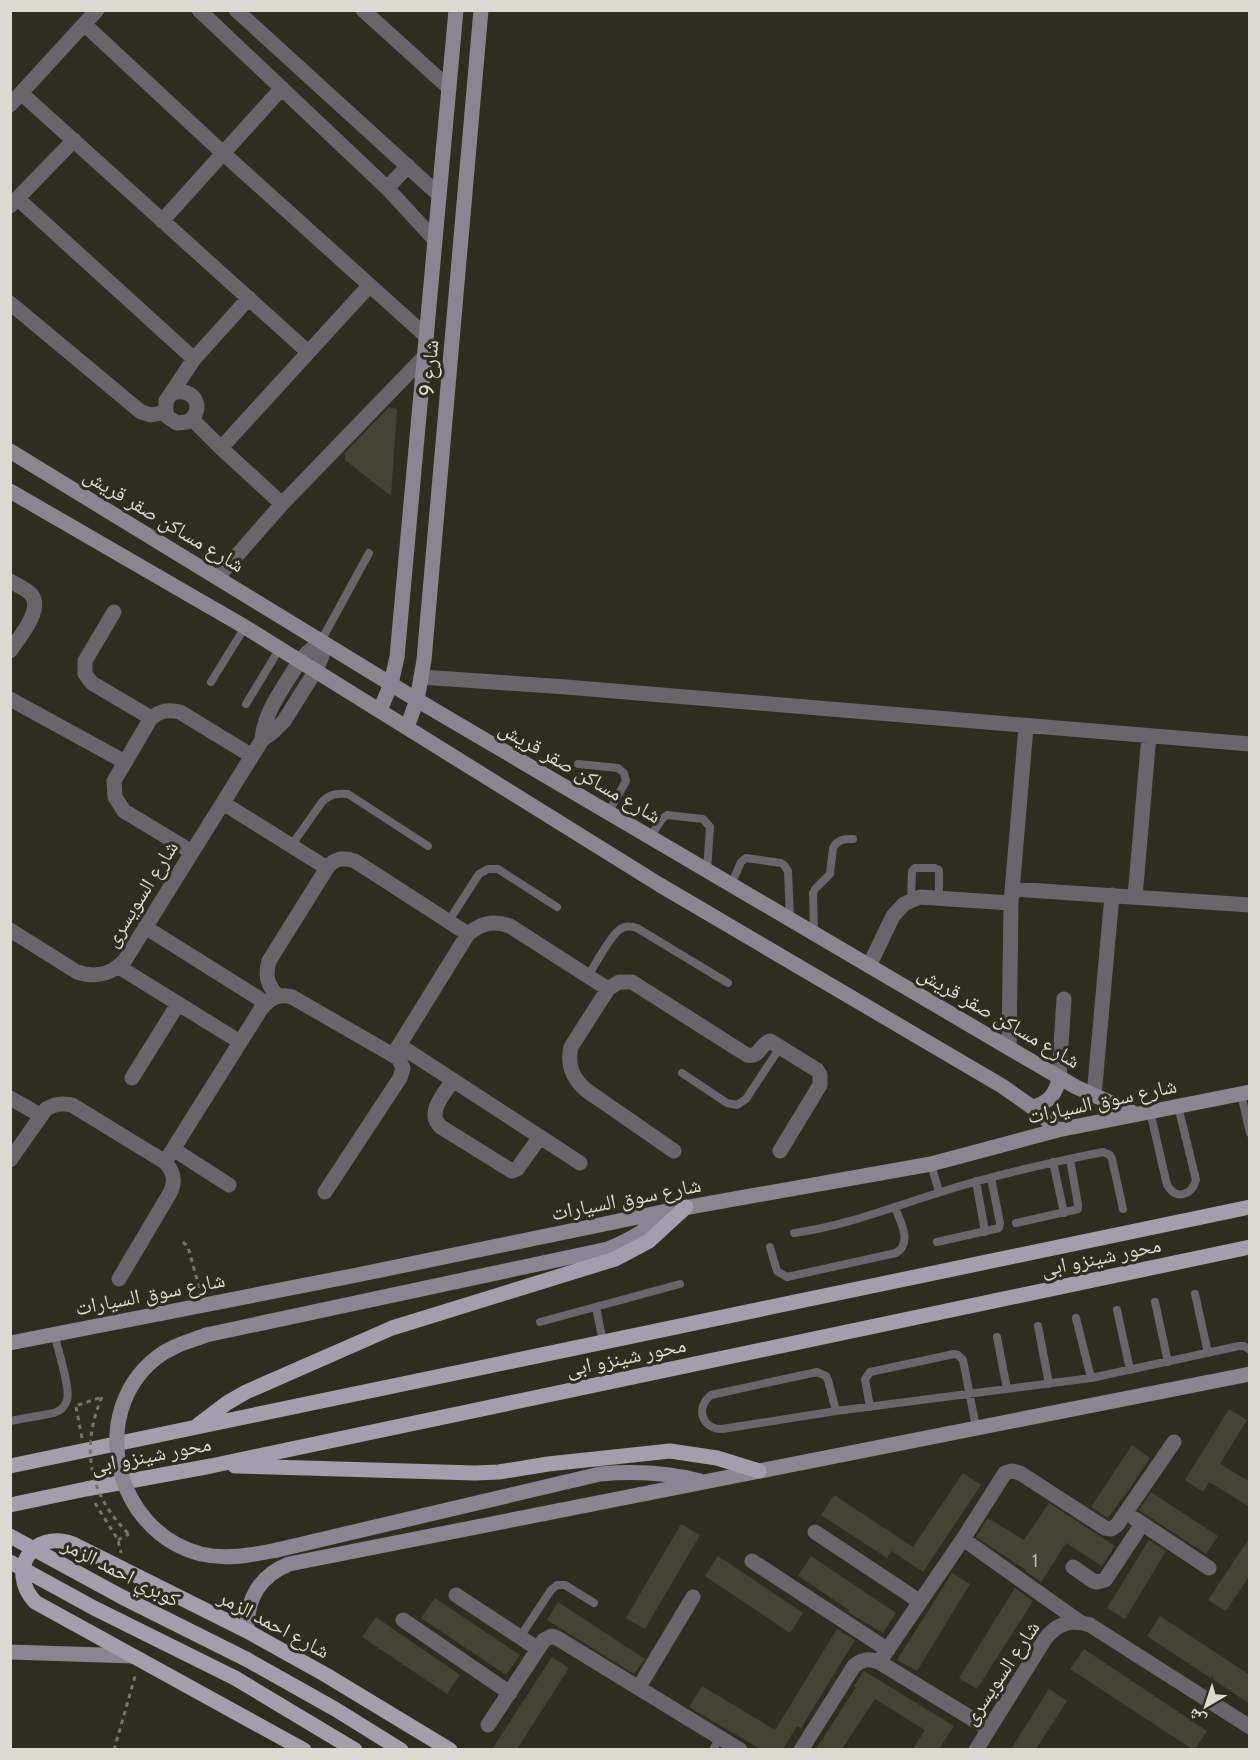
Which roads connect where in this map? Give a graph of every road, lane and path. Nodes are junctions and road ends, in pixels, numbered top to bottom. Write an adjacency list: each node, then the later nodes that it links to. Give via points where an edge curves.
1 (97, 10): 7 (street)
2 (199, 10): 9 (street)
3 (363, 10): 8 (street)
4 (456, 10): 8 (street, شارع 9)
5 (481, 10): 22 (street, شارع 9)
6 (246, 14): 14 (street)
7 (84, 24): 10 (street); 13 (street)
8 (448, 87): 16 (street, شارع 9)
9 (282, 88): 13 (street); 15 (street)
10 (21, 93): 11 (street); 12 (street)
11 (10, 105)
12 (74, 140): 17 (street); 18 (street)
13 (224, 154): 18 (street); 20 (street)
14 (408, 166): 15 (street); 16 (street)
15 (387, 188): 19 (street)
16 (438, 194): 19 (street, شارع 9)
17 (14, 202): 28 (street)
18 (162, 221): 23 (street)
19 (434, 239): 21 (street, شارع 9)
20 (369, 286): 25 (street); 26 (street)
21 (430, 292): 22 (street); 25 (street, شارع 9)
22 (456, 295): 46 (street, شارع 9)
23 (249, 298): 26 (street); 28 (street)
24 (10, 303): 30 (street, via 141,412)
25 (426, 336): 27 (street, شارع 9)
26 (308, 351): 32 (street)
27 (424, 357): 35 (street); 48 (street, شارع 9, via 397,657)
28 (194, 359): 29 (street)
29 (173, 393): 30 (street, via 166,402); 31 (street, via 186,392 196,400)
30 (166, 412): 31 (street, via 177,423)
31 (192, 419): 32 (street)
32 (221, 448): 35 (street)
33 (10, 451): 37 (street, شارع مساكن صقر قريش)
34 (10, 491): 40 (street)
35 (282, 504): 37 (street)
36 (369, 553): 41 (lane)
37 (218, 577): 41 (street, شارع مساكن صقر قريش)
38 (10, 581): 42 (street, via 29,592 35,603 33,615)
39 (114, 612): 53 (street, via 85,661 85,674 92,683)
40 (245, 627): 43 (street); 47 (lane)
41 (321, 642): 44 (street, شارع السويسرى); 45 (street, شارع السويسرى, via 322,656); 48 (street, شارع مساكن صقر قريش)
42 (12, 646)
43 (280, 648): 44 (street); 51 (lane)
44 (300, 660): 45 (street); 57 (street, شارع السويسرى, via 269,713)
45 (316, 670): 52 (street); 57 (street, شارع السويسرى, via 284,721)
46 (421, 676): 50 (street, شارع 9); 54 (street)
47 (211, 682)
48 (391, 684): 50 (street, شارع مساكن صقر قريش); 52 (street, شارع 9)
49 (10, 699): 60 (street)
50 (417, 700): 55 (street, شارع 9); 63 (street, شارع مساكن صقر قريش)
51 (246, 704)
52 (380, 710): 55 (street)
53 (151, 718): 59 (street, via 164,711 180,712); 60 (street)
54 (1026, 726): 56 (street); 73 (street)
55 (407, 727): 105 (street, via 660,885)
56 (1149, 736): 58 (street); 74 (street)
57 (262, 740): 59 (street, شارع السويسرى)
58 (1250, 744)
59 (252, 756): 62 (street, شارع السويسرى)
60 (124, 762): 68 (street, via 114,781 118,805)
61 (578, 764): 63 (lane, via 618,768 624,773 626,780)
62 (223, 803): 66 (street); 68 (street, شارع السويسرى)
63 (608, 813): 64 (street, شارع مساكن صقر قريش)
64 (650, 837): 70 (street, شارع مساكن صقر قريش); 70 (lane, via 667,815 703,819 710,827)
65 (853, 839): 83 (lane, via 835,844 830,874 813,892)
66 (291, 846): 67 (lane, via 322,802 340,793 348,794); 69 (street)
67 (428, 846)
68 (192, 852): 81 (street, شارع السويسرى)
69 (327, 868): 80 (street, via 339,859 355,861); 90 (street, via 269,961 266,970)
70 (707, 871): 71 (street, شارع مساكن صقر قريش)
71 (731, 885): 79 (street, شارع مساكن صقر قريش); 79 (lane, via 746,858 781,863 788,871)
72 (1112, 895): 73 (street); 74 (street); 102 (street)
73 (1012, 896): 75 (street); 95 (street)
74 (1135, 897): 77 (street)
75 (939, 898): 76 (street); 76 (lane, via 939,870 915,868)
76 (911, 900): 85 (street, via 893,916)
77 (1250, 905)
78 (557, 907): 80 (lane, via 498,869 488,869 479,874)
79 (790, 919): 83 (street, شارع مساكن صقر قريش)
80 (448, 922): 84 (street)
81 (145, 927): 86 (street, شارع السويسرى); 90 (street)
82 (10, 930): 86 (street, شارع السويسرى, via 77,972 99,976)
83 (814, 933): 85 (street, شارع مساكن صقر قريش)
84 (468, 934): 87 (street, via 488,922 499,922); 96 (street)
85 (869, 966): 95 (street, شارع مساكن صقر قريش)
86 (119, 967): 92 (street)
87 (588, 976): 88 (lane, via 615,933 632,926); 89 (street)
88 (728, 983)
89 (608, 989): 94 (street, via 619,982 632,982 747,1055 757,1054 767,1041); 112 (street, via 571,1047 569,1066 573,1076 586,1090)
90 (272, 999): 93 (street); 96 (street, via 292,997)
91 (1064, 999): 98 (street)
92 (178, 1004): 93 (street); 99 (street)
93 (240, 1042): 111 (street)
94 (781, 1046): 97 (lane, via 746,1099 737,1105 727,1103); 113 (street, via 818,1070 821,1080)
95 (1009, 1048): 98 (street, شارع مساكن صقر قريش)
96 (396, 1050): 100 (street); 123 (street, via 402,1074)
97 (682, 1073)
98 (1059, 1077): 102 (street, شارع مساكن صقر قريش); 105 (street, via 1051,1098)
99 (132, 1078)
100 (453, 1080): 110 (street); 110 (street, via 434,1111 441,1127 512,1171)
101 (1245, 1093): 104 (street, شارع سوق السيارات); 109 (lane)
102 (1094, 1096): 106 (street, شارع مساكن صقر قريش)
103 (10, 1098): 107 (street)
104 (1178, 1106): 106 (street, شارع سوق السيارات); 106 (lane, via 1196,1180 1186,1193 1175,1193 1167,1185)
105 (1032, 1107): 108 (street)
106 (1143, 1113): 108 (street, شارع سوق السيارات)
107 (40, 1115): 115 (street); 116 (street, via 54,1104 72,1105)
108 (1058, 1130): 119 (street, شارع سوق السيارات)
109 (1250, 1132)
110 (540, 1137): 118 (street)
111 (173, 1149): 116 (street); 122 (street)
112 (674, 1151)
113 (780, 1151)
114 (1070, 1159): 117 (lane); 128 (lane, via 1103,1152 1110,1155); 130 (lane, via 1079,1207)
115 (10, 1160)
116 (165, 1162): 138 (street, via 173,1174 173,1187)
117 (1053, 1162): 120 (lane); 130 (lane)
118 (580, 1163)
119 (931, 1164): 124 (lane); 125 (street, شارع سوق السيارات)
120 (991, 1178): 121 (lane); 132 (lane, via 1000,1226)
121 (976, 1181): 124 (lane); 132 (lane)
122 (229, 1185)
123 (326, 1192)
124 (939, 1192): 126 (lane)
125 (686, 1207): 129 (street, شارع سوق السيارات); 166 (main road, via 649,1241 615,1259 392,1328 246,1392)
126 (896, 1207): 133 (lane, via 832,1227); 136 (lane, via 905,1242 896,1254 787,1277 777,1271)
127 (1250, 1207): 150 (main road, محور شينزو ابى)
128 (1122, 1209)
129 (667, 1211): 142 (street, شارع سوق السيارات); 175 (street, bridge, via 638,1236 608,1249 206,1335 171,1347 141,1374 130,1391 117,1429 116,1449 126,1489 148,1523 181,1546 220,1557 277,1550 600,1474 663,1473)
130 (1064, 1213): 131 (lane)
131 (1016, 1223)
132 (985, 1232): 135 (lane)
133 (794, 1233)
134 (183, 1242): 142 (path, via 188,1246)
135 (937, 1242)
136 (770, 1247)
137 (1250, 1247): 173 (main road, محور شينزو ابى)
138 (119, 1279)
139 (680, 1284): 143 (lane)
140 (1195, 1294): 153 (lane)
141 (1155, 1302): 154 (lane)
142 (204, 1305): 148 (street, شارع سوق السيارات)
143 (596, 1307): 146 (lane); 150 (lane)
144 (1117, 1310): 155 (lane)
145 (1076, 1318): 157 (lane)
146 (540, 1322)
147 (1038, 1326): 158 (lane)
148 (54, 1333): 151 (street, شارع سوق السيارات); 162 (lane, via 68,1392)
149 (997, 1337): 159 (lane)
150 (603, 1342): 166 (main road, محور شينزو ابى)
151 (10, 1343)
152 (1250, 1350): 153 (lane, via 1239,1346)
153 (1208, 1353): 154 (lane)
154 (1168, 1362): 155 (lane)
155 (1130, 1370): 157 (lane)
156 (1250, 1374): 167 (street)
157 (1091, 1378): 158 (lane)
158 (1049, 1384): 159 (lane)
159 (1007, 1389): 160 (lane)
160 (970, 1393): 163 (lane); 163 (lane, via 963,1360 954,1354 870,1372 865,1379); 167 (lane)
161 (76, 1405): 162 (path); 169 (path); 183 (path, bridge, via 102,1397 91,1433 90,1455 101,1498 129,1534)
162 (64, 1407): 165 (lane, via 54,1413)
163 (870, 1407): 164 (lane)
164 (836, 1411): 164 (lane, via 828,1380 816,1372 716,1394 706,1399 702,1414 707,1424 722,1430)
165 (10, 1421)
166 (195, 1427): 169 (main road, محور شينزو ابى)
167 (976, 1427): 174 (street)
168 (1174, 1442): 178 (street)
169 (84, 1449): 171 (main road, محور شينزو ابى)
170 (10, 1458): 171 (main road)
171 (27, 1462): 172 (main road, محور شينزو ابى)
172 (10, 1466)
173 (211, 1466): 174 (main road, via 475,1473 670,1450 717,1458); 176 (main road, محور شينزو ابى)
174 (759, 1471): 175 (street)
175 (705, 1482): 195 (street, via 289,1564 269,1574 255,1591 248,1610)
176 (86, 1489): 177 (main road, محور شينزو ابى); 183 (path)
177 (10, 1505)
178 (1125, 1513): 179 (street); 182 (street, via 1114,1527 1105,1528 1020,1473 1009,1472 1002,1476)
179 (1142, 1524): 186 (street, via 1105,1580 1093,1581); 187 (street)
180 (815, 1532): 191 (street)
181 (10, 1536): 210 (main road, كوبري احمد الزمر, bridge, via 246,1659)
182 (963, 1539): 191 (street); 194 (street)
183 (118, 1540): 188 (path)
184 (752, 1561): 199 (street)
185 (10, 1562): 209 (main road, كوبري احمد الزمر, bridge, via 235,1678)
186 (1073, 1567)
187 (1209, 1568)
188 (126, 1570): 195 (main road, شارع احمد الزمر); 200 (main road, شارع احمد الزمر, via 74,1544 54,1540 44,1542 28,1555 22,1575 28,1594 43,1608)
189 (456, 1595): 196 (street)
190 (693, 1597): 201 (street)
191 (919, 1601): 199 (street)
192 (594, 1603): 196 (lane, via 565,1585 557,1585)
193 (403, 1620): 202 (street)
194 (1080, 1622): 204 (street); 205 (street, شارع السويسرى, via 1059,1625 1051,1631)
195 (247, 1631): 211 (main road, شارع احمد الزمر)
196 (520, 1637): 198 (street)
197 (14, 1649): 200 (street)
198 (538, 1649): 201 (street, via 546,1638 555,1637); 202 (street)
199 (883, 1656): 205 (street); 213 (street, via 854,1666)
200 (136, 1658): 207 (path); 208 (main road)
201 (639, 1688): 206 (street)
202 (510, 1693): 203 (street)
203 (488, 1725)
204 (1250, 1727)
205 (989, 1729): 214 (street, شارع السويسرى)
206 (716, 1743): 212 (street)
207 (114, 1749)
208 (304, 1749)
209 (356, 1749)
210 (401, 1749)
211 (450, 1749)
212 (740, 1749)
213 (801, 1749)
214 (976, 1749)

